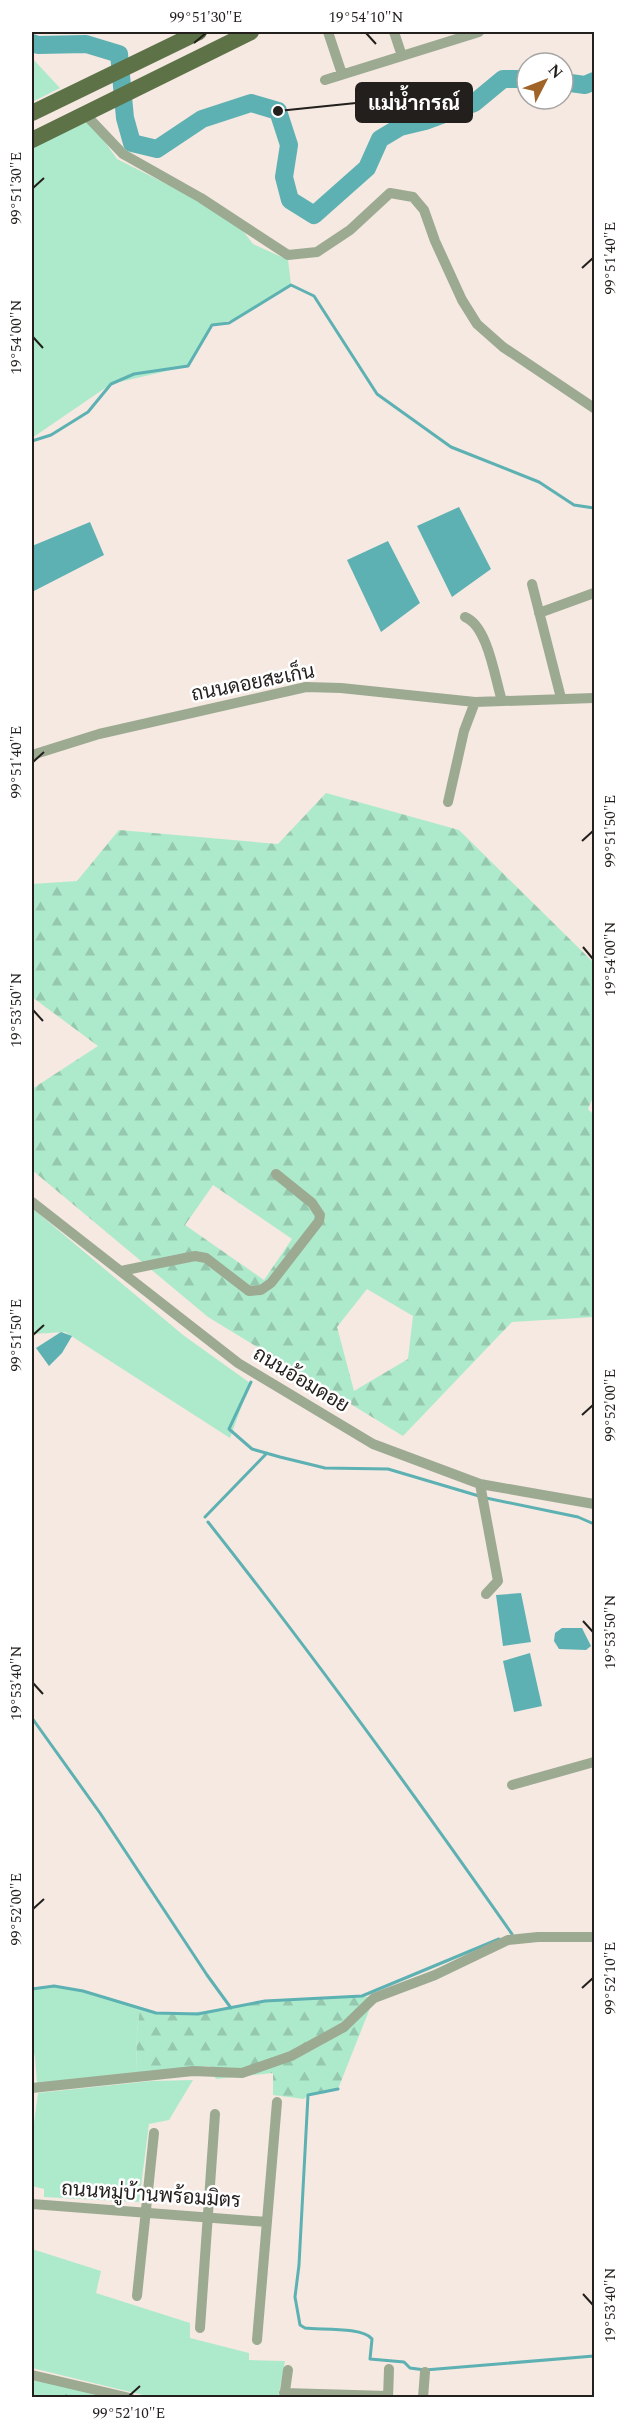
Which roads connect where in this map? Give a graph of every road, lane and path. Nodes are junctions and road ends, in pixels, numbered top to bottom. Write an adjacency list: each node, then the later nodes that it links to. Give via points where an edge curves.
1 (199, 32): 10 (main road)
2 (251, 32): 11 (main road)
3 (328, 32): 8 (street)
4 (394, 32): 7 (street)
5 (479, 32): 6 (street)
6 (466, 34): 7 (street)
7 (402, 56): 8 (street)
8 (342, 74): 9 (street)
9 (325, 80)
10 (32, 113)
11 (85, 114): 12 (main road); 13 (street, via 123,154 201,198 288,255 316,252 350,230 390,193 413,197 424,210 439,251 477,324 503,347)
12 (32, 140)
13 (594, 408)
14 (532, 584): 16 (street)
15 (594, 593): 16 (street)
16 (539, 613): 18 (street)
17 (465, 617): 20 (street, via 475,622 483,636)
18 (561, 698): 19 (street, ถนนดอยสะเก็น); 20 (street, ถนนดอยสะเก็น)
19 (594, 698)
20 (502, 701): 21 (street, ถนนดอยสะเก็น)
21 (475, 702): 22 (street, ถนนดอยสะเก็น, via 306,687 99,734); 23 (street, via 464,731)
22 (32, 755)
23 (448, 802)
24 (276, 1174): 26 (street, via 312,1203 320,1215 271,1284 249,1291 206,1258 195,1256)
25 (32, 1202): 26 (street, ถนนอ้อมดอย)
26 (121, 1271): 27 (street, ถนนอ้อมดอย, via 238,1363 373,1444)
27 (480, 1484): 28 (street, ถนนอ้อมดอย); 29 (street, via 498,1581)
28 (594, 1504)
29 (486, 1593)
30 (594, 1762): 31 (street)
31 (512, 1785)
32 (594, 1936): 33 (street, via 508,1940 435,1975 374,1998 344,2027 291,2056 242,2073 193,2071)
33 (32, 2088)
34 (277, 2102): 40 (street)
35 (215, 2114): 39 (street)
36 (154, 2133): 38 (street)
37 (32, 2204): 38 (street, ถนนหมู่บ้านพร้อมมิตร)
38 (145, 2213): 39 (street, ถนนหมู่บ้านพร้อมมิตร); 41 (street)
39 (208, 2217): 40 (street, ถนนหมู่บ้านพร้อมมิตร); 42 (street)
40 (267, 2222): 43 (street)
41 (137, 2296)
42 (200, 2328)
43 (257, 2340)
44 (389, 2369): 50 (street)
45 (288, 2370): 48 (street)
46 (424, 2372): 51 (street)
47 (32, 2375): 49 (street)
48 (284, 2395): 50 (street)
49 (130, 2397)
50 (388, 2397)
51 (423, 2397)

